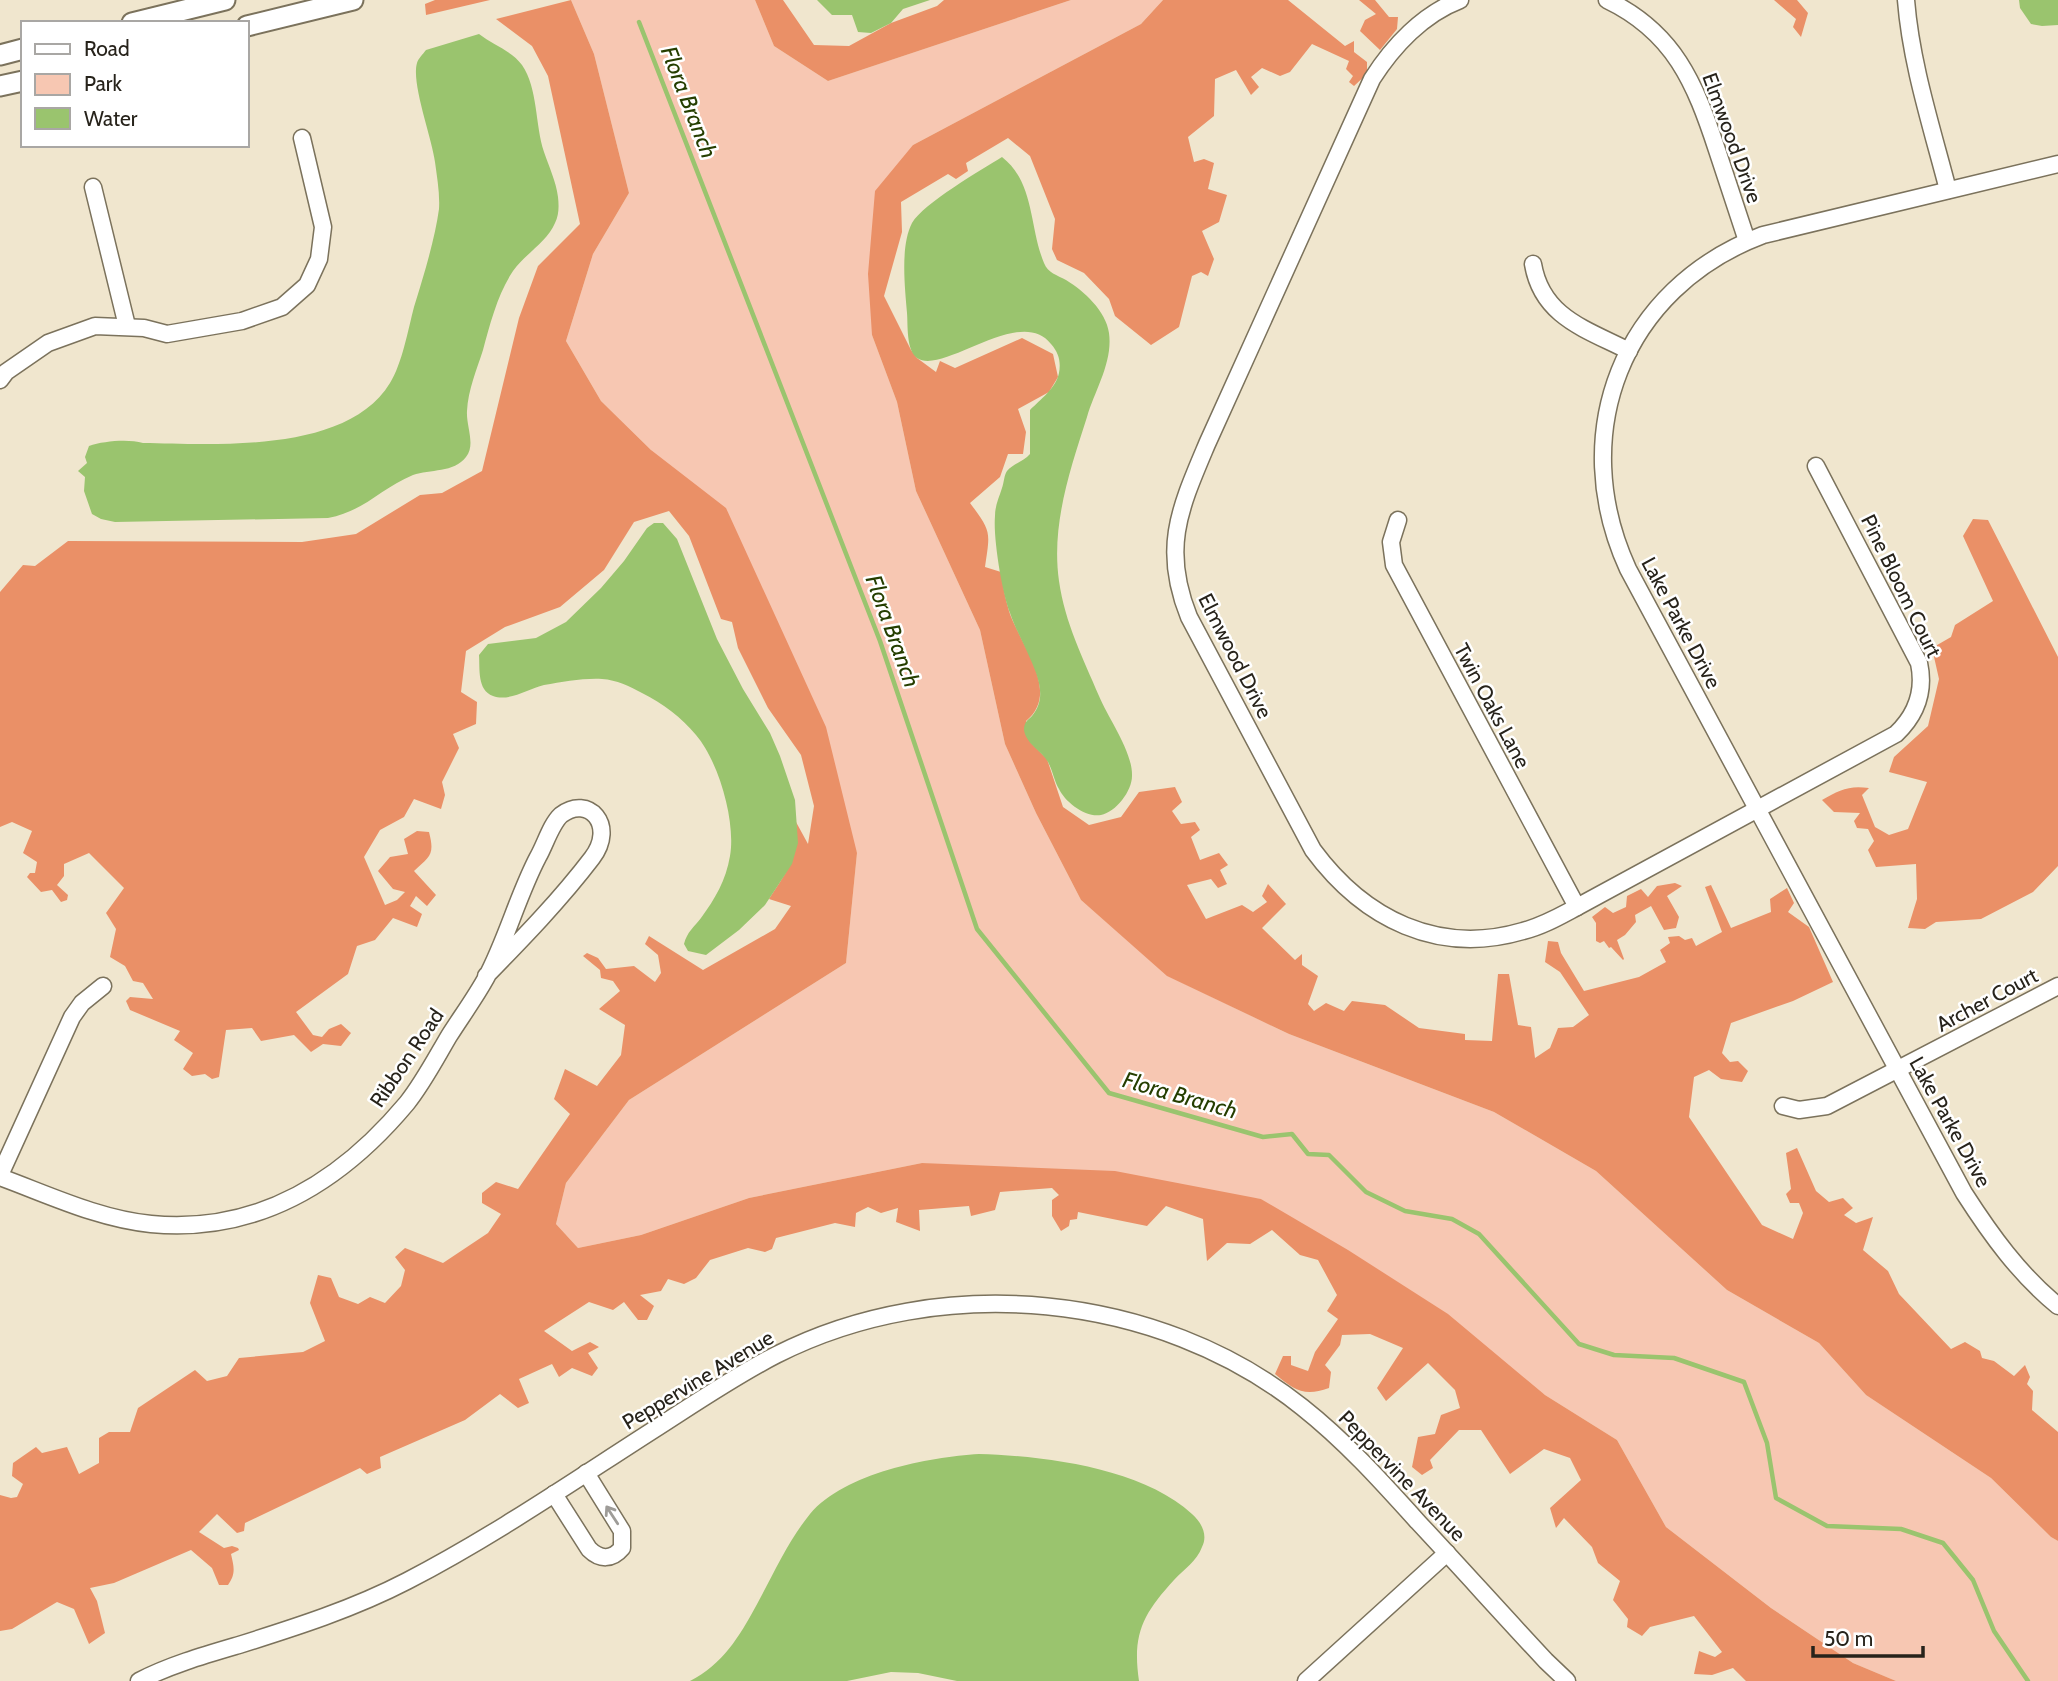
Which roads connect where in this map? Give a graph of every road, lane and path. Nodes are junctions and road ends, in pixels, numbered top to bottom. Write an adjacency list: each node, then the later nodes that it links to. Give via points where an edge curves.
1 (225, 0): 6 (main road)
2 (353, 0): 7 (main road)
3 (1460, 0): 24 (street, Elmwood Drive, via 1420,24 1372,79 1186,492 1176,534 1177,576 1189,617 1313,850 1346,889 1404,926 1455,938 1491,938 1526,931)
4 (1607, 0): 16 (street, Elmwood Drive, via 1648,26 1682,65 1701,102)
5 (1906, 0): 15 (street, via 1915,60)
6 (140, 21)
7 (248, 26)
8 (21, 50): 9 (main road)
9 (0, 55)
10 (21, 81): 11 (main road)
11 (0, 86)
12 (302, 138): 18 (street, via 323,228 319,259 307,285 282,307 242,321 167,334)
13 (2058, 164): 15 (street, Lake Parke Drive)
14 (93, 187): 18 (street)
15 (1948, 190): 16 (street, Lake Parke Drive)
16 (1747, 241): 19 (street, Lake Parke Drive, via 1679,286 1653,314)
17 (1533, 264): 19 (street, via 1539,287 1561,315)
18 (127, 326): 20 (street, via 95,326 48,343)
19 (1629, 351): 23 (street, Lake Parke Drive, via 1604,426 1602,475 1610,523 1628,569)
20 (0, 380)
21 (1816, 466): 23 (street, Pine Bloom Court, via 1916,653 1921,692 1910,720 1896,734)
22 (1398, 520): 24 (street, Twin Oaks Lane, via 1391,542 1394,565)
23 (1758, 810): 24 (street, Elmwood Drive); 28 (street, Lake Parke Drive)
24 (1577, 907)
25 (486, 976): 25 (street, Ribbon Road, via 558,817 569,811 589,811 603,831 599,849); 30 (street, Ribbon Road, via 409,1101 355,1158 279,1205 216,1222 151,1224 91,1211)
26 (103, 986): 30 (street, via 72,1017)
27 (2058, 986): 28 (street, Archer Court)
28 (1898, 1070): 29 (street, Archer Court, via 1827,1106 1799,1110); 31 (street, Lake Parke Drive, via 1989,1233 2019,1270)
29 (1783, 1106)
30 (0, 1176)
31 (2058, 1306)
32 (586, 1473): 33 (street, Peppervine Avenue); 33 (street, one-way to 32, via 595,1555 617,1555 622,1531); 34 (street, Peppervine Avenue, via 742,1372 822,1335 889,1315 933,1308 1056,1307 1163,1332 1262,1379 1332,1431)
33 (554, 1494): 35 (street, Peppervine Avenue, via 407,1581 359,1604)
34 (1447, 1553): 36 (street); 37 (street, Peppervine Avenue)
35 (139, 1681)
36 (1306, 1681)
37 (1567, 1681)

